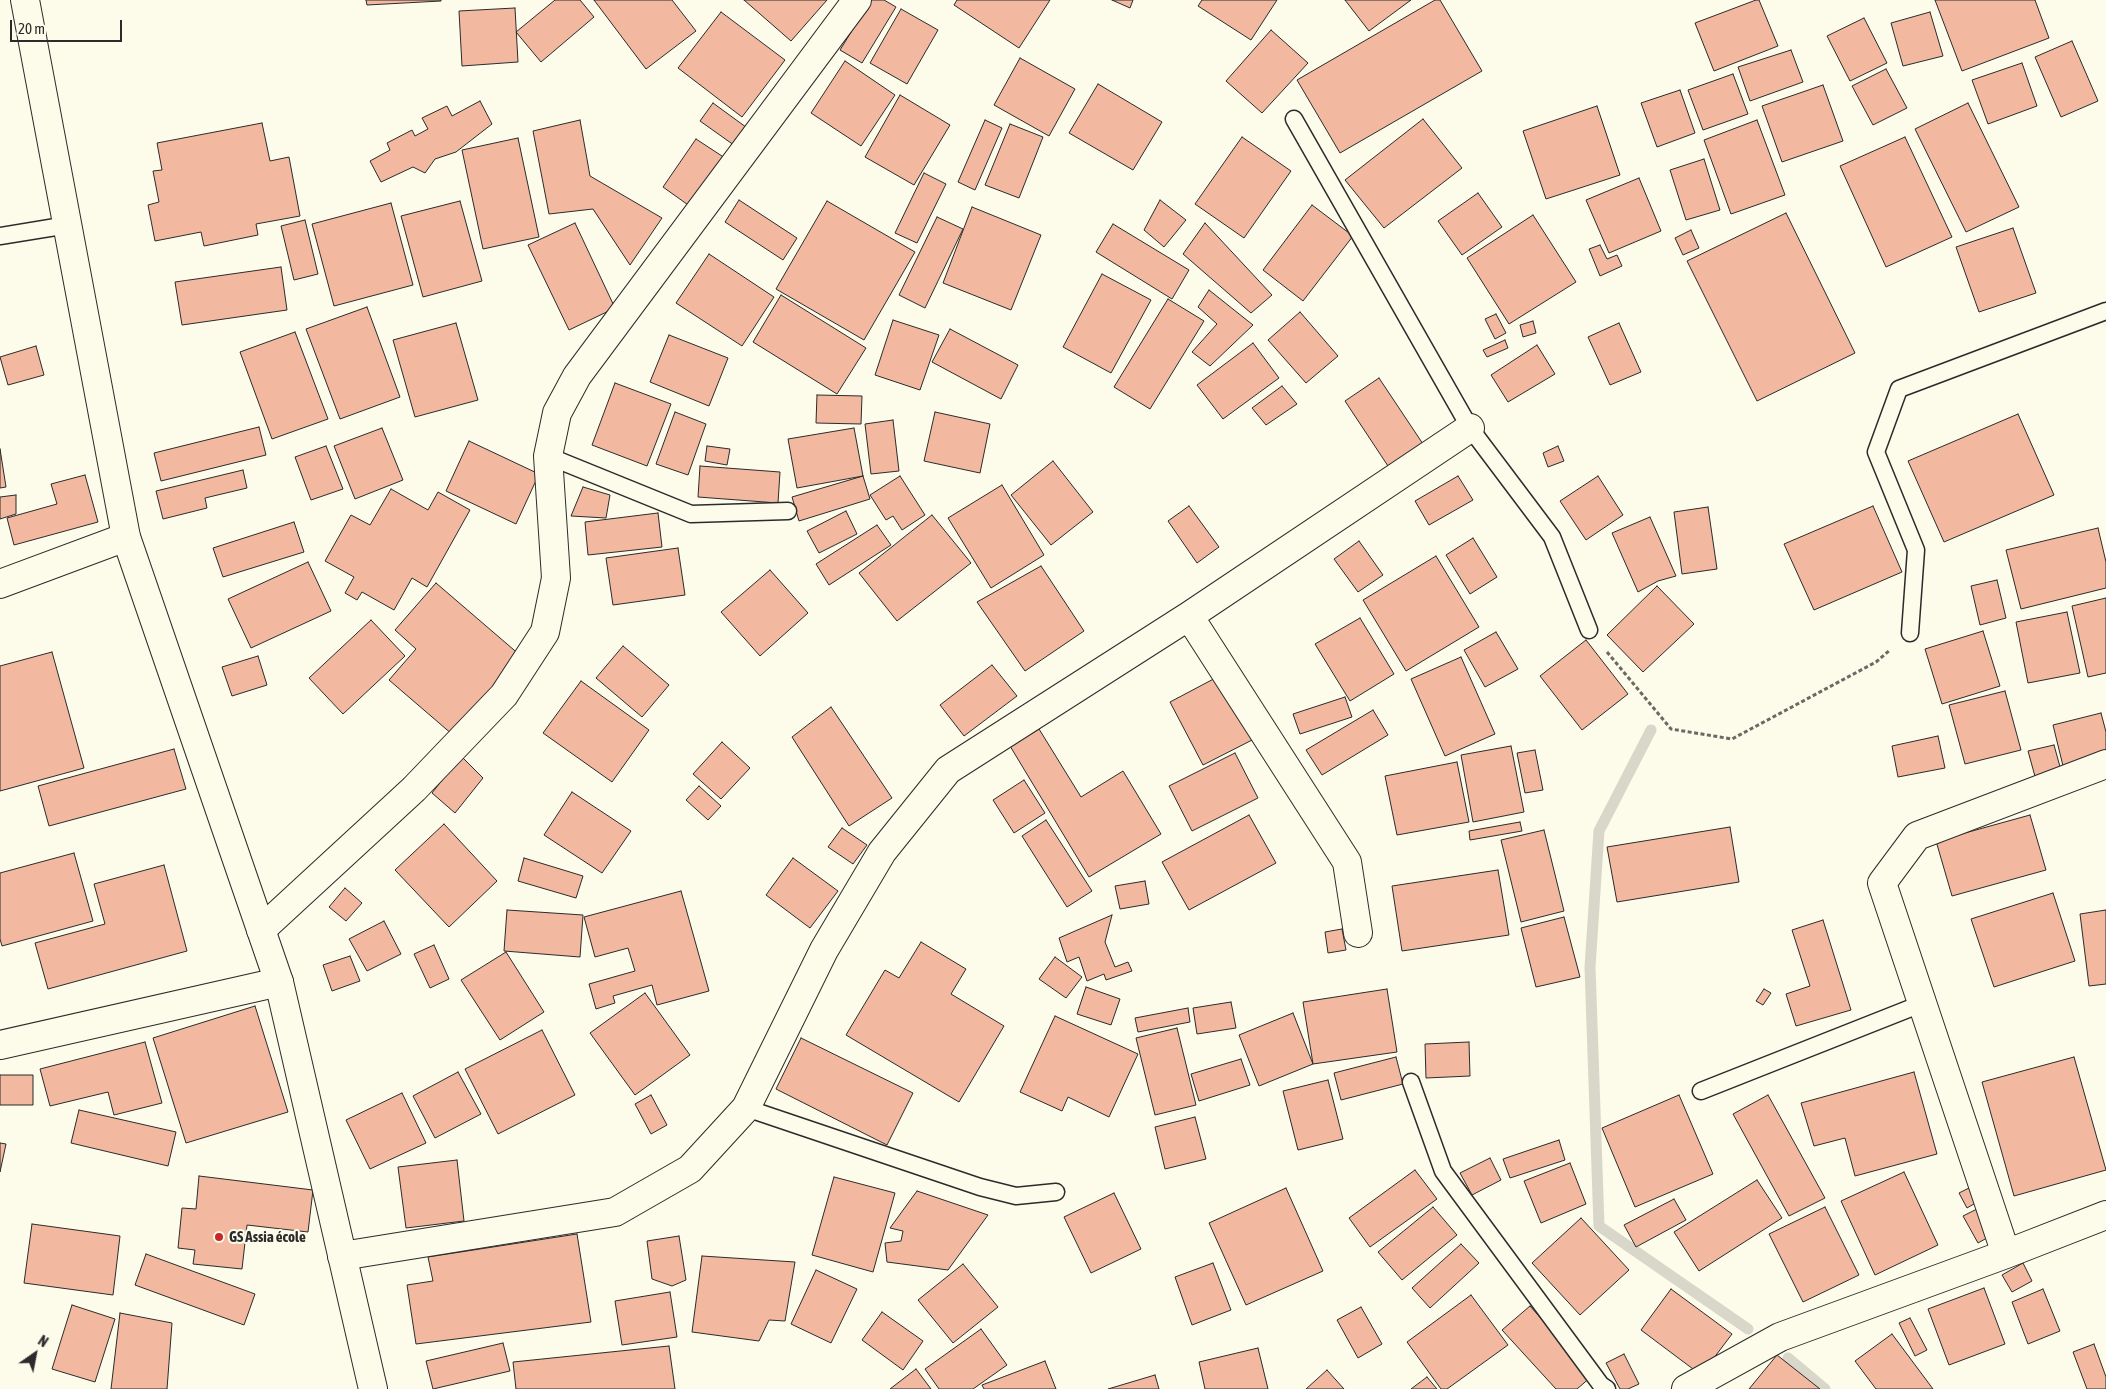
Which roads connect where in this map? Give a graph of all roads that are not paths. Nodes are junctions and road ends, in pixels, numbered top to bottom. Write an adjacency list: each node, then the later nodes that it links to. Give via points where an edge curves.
1 (25, 0): 4 (street)
2 (857, 0): 8 (street, via 577,376 558,413)
3 (1294, 119): 7 (lane)
4 (68, 225): 5 (lane); 10 (street)
5 (0, 236)
6 (2106, 311): 14 (lane, via 1899,389 1876,452 1916,550)
7 (1470, 428): 12 (street); 13 (lane, via 1552,537)
8 (548, 456): 9 (lane, via 691,514); 16 (street, via 556,578 546,632 504,695 414,789)
9 (788, 511)
10 (126, 537): 11 (street); 16 (street)
11 (0, 584)
12 (1189, 616): 17 (street, via 1347,862); 23 (street, via 948,770 882,852 824,950)
13 (1589, 630)
14 (1910, 633)
15 (2106, 764): 19 (street, via 1917,836 1882,883)
16 (261, 930): 18 (street)
17 (1358, 933)
18 (279, 982): 20 (street); 27 (street)
19 (1921, 1004): 22 (lane); 26 (street)
20 (0, 1045)
21 (1412, 1082): 29 (lane, via 1443,1171)
22 (1701, 1091)
23 (746, 1108): 24 (lane, via 980,1187 1016,1196); 27 (street, via 690,1168 615,1212)
24 (1056, 1192)
25 (2106, 1214): 26 (street)
26 (2006, 1254): 30 (street, via 1780,1337)
27 (342, 1256): 28 (street)
28 (373, 1389)
29 (1607, 1389)
30 (1686, 1389)

